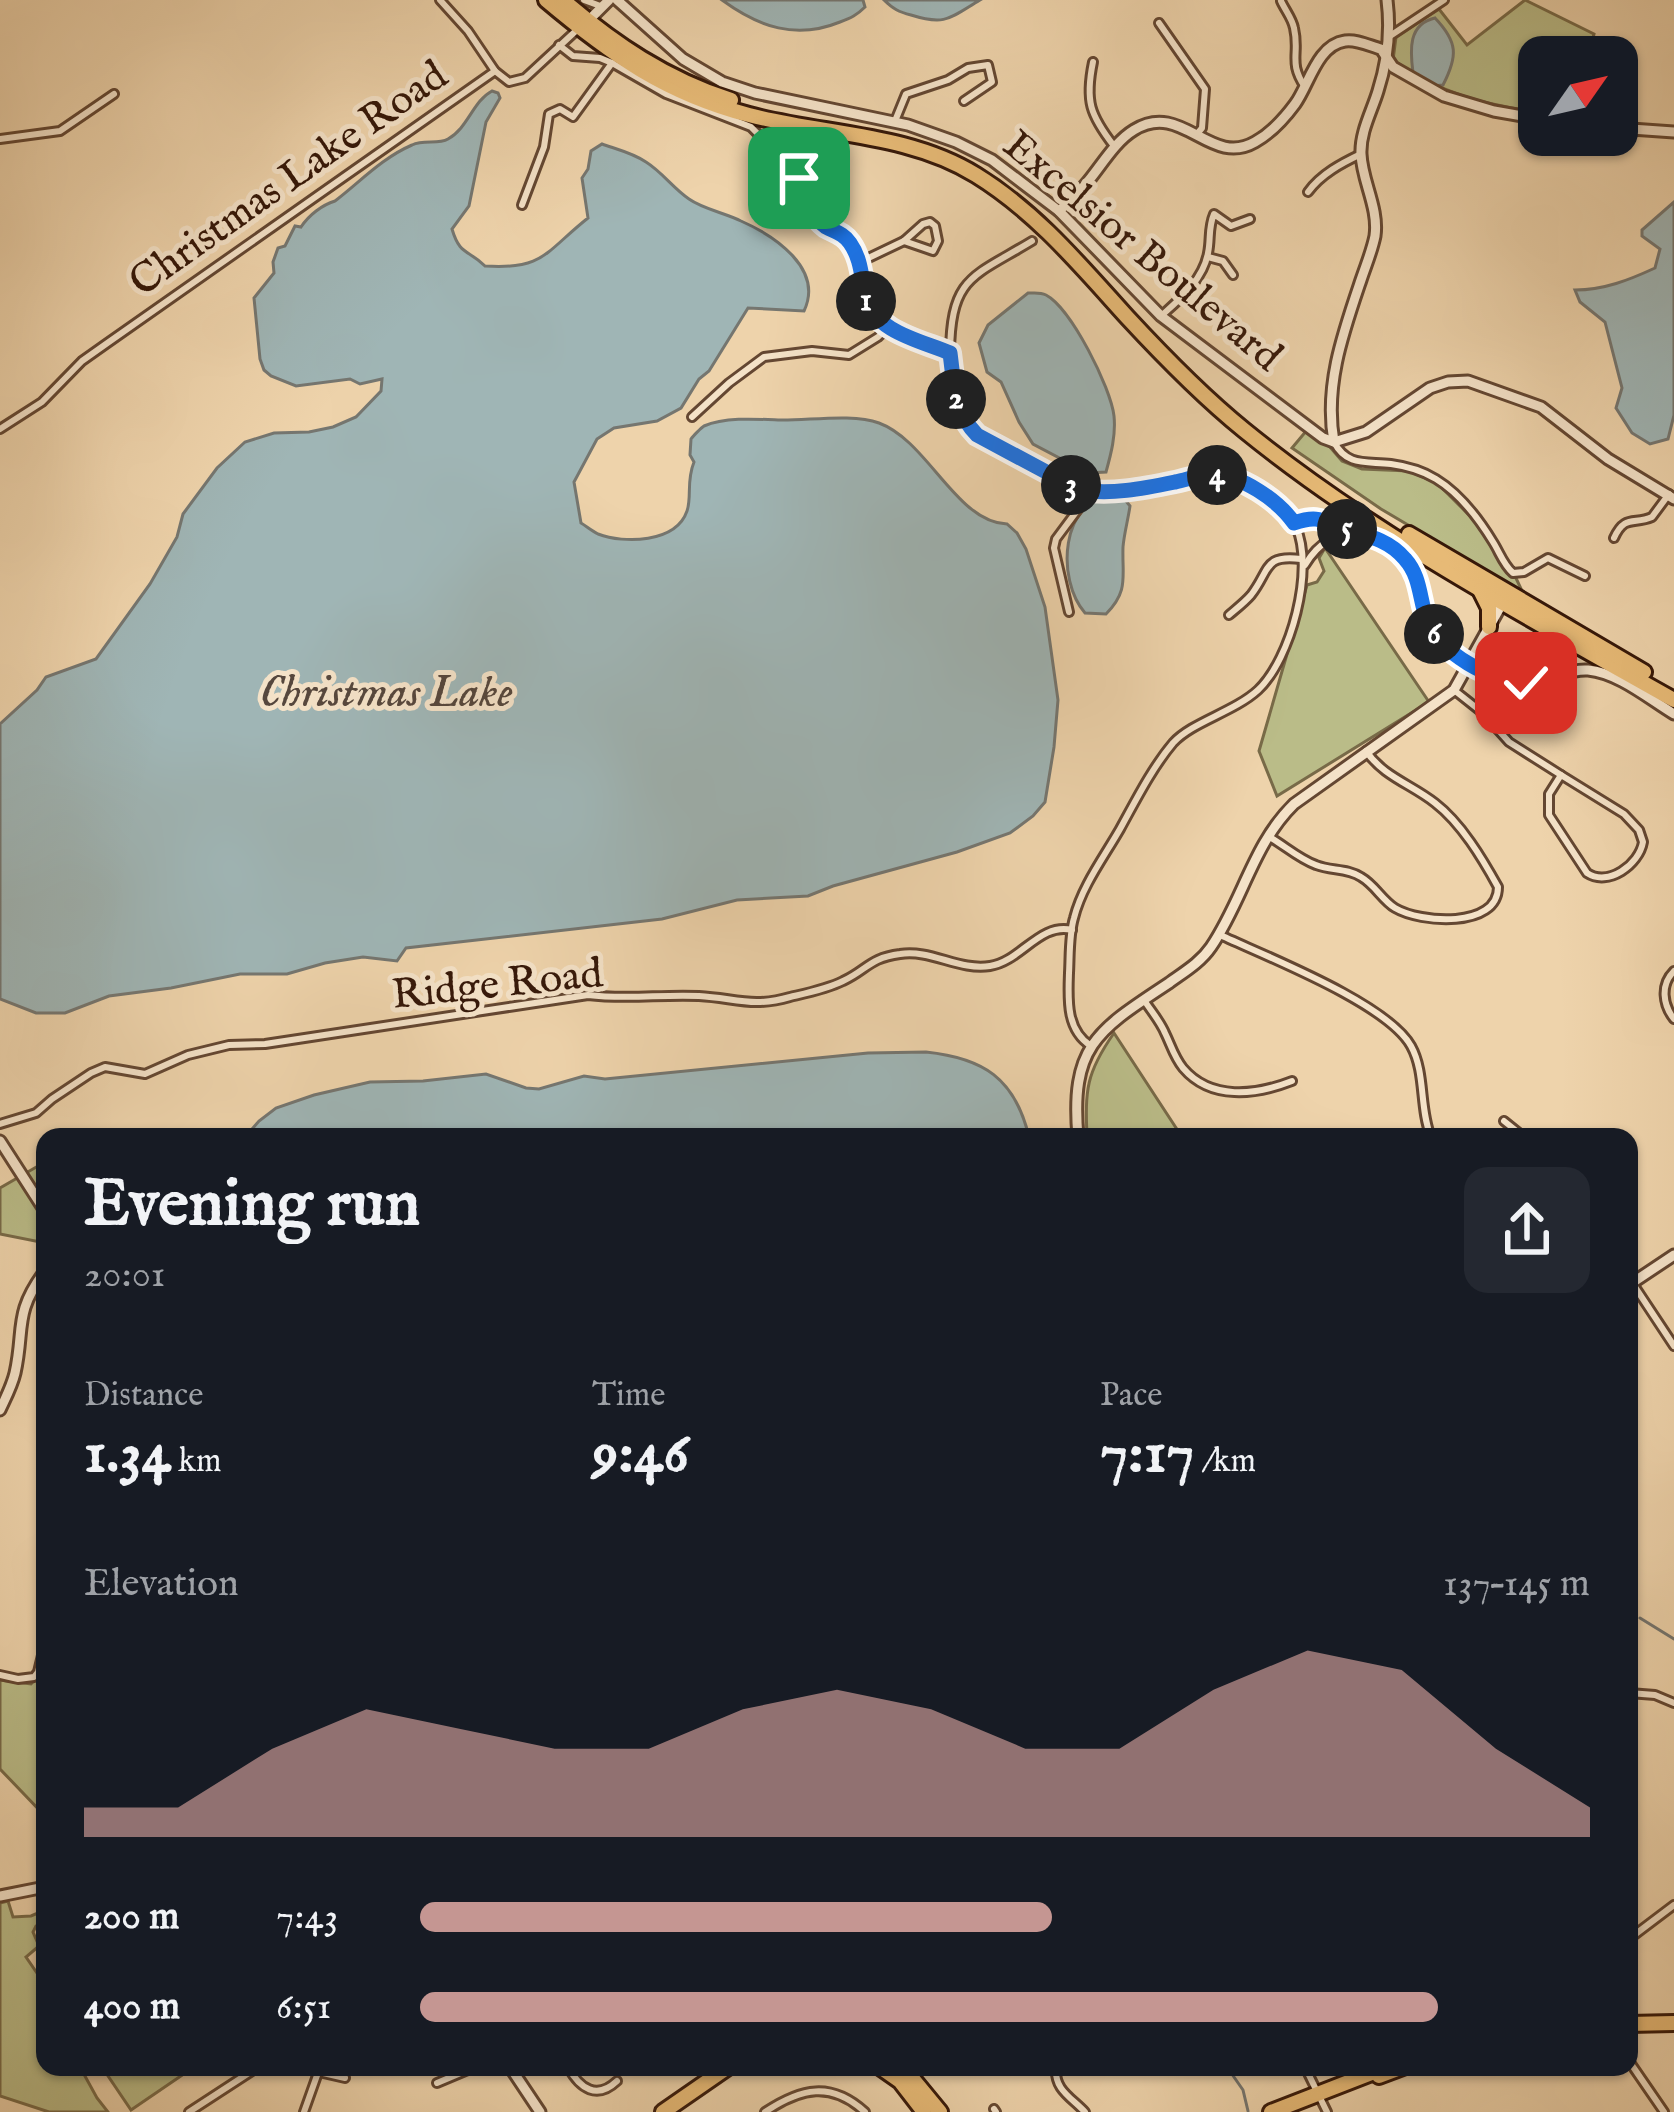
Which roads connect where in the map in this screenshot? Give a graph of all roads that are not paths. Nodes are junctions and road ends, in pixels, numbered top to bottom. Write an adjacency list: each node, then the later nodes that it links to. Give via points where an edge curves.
1 (440, 0): 16 (street)
2 (546, 0): 10 (main road)
3 (562, 0): 10 (main road)
4 (584, 0): 8 (street)
5 (1387, 0): 11 (street)
6 (1444, 0): 11 (street)
7 (1280, 1): 17 (street)
8 (610, 2): 10 (street, Christmas Lake Road); 21 (street, Excelsior Boulevard, via 722,82)
9 (1159, 23): 24 (street, via 1205,89)
10 (583, 25): 12 (street, Christmas Lake Road); 50 (main road, via 624,62 679,92 748,115 900,145 988,182 1031,215 1242,428 1336,499); 51 (main road, via 716,95 903,138 992,177 1035,209 1247,423)
11 (1390, 36): 13 (street)
12 (559, 46): 15 (street); 16 (street, Christmas Lake Road, via 519,81)
13 (1387, 57): 17 (street, via 1340,42); 20 (street, via 1444,96); 27 (street)
14 (1093, 62): 26 (street, via 1091,110)
15 (612, 63): 29 (street, via 573,117 560,109 548,114); 35 (street, via 756,131 795,171 815,216 845,236)
16 (495, 71): 41 (street, Christmas Lake Road, via 82,361 42,402)
17 (1305, 87): 24 (street, via 1282,120 1248,146 1223,148)
18 (114, 94): 25 (street, via 60,131)
19 (964, 101): 21 (street, via 992,82 988,64 906,94)
20 (1518, 115)
21 (895, 121): 30 (street, Excelsior Boulevard, via 981,153)
22 (1638, 129): 23 (street)
23 (1674, 132)
24 (1196, 134): 26 (street, via 1156,122)
25 (0, 139)
26 (1116, 148): 30 (street)
27 (1361, 154): 28 (street); 42 (street, via 1376,227 1333,374)
28 (1308, 191)
29 (522, 205)
30 (1059, 211): 37 (street, Excelsior Boulevard)
31 (1250, 219): 34 (street, via 1231,226 1214,214)
32 (1032, 241): 39 (street, via 968,280 951,319)
33 (904, 242): 33 (street, via 933,251 935,226 923,224); 35 (street)
34 (1208, 257): 36 (street); 37 (street)
35 (860, 262): 38 (street, via 866,302)
36 (1233, 274)
37 (1161, 316): 42 (street, Excelsior Boulevard)
38 (888, 327): 39 (street); 40 (street, via 849,355 764,357)
39 (950, 353): 43 (street, via 966,424)
40 (692, 417)
41 (0, 429)
42 (1334, 442): 44 (street, via 1366,432 1430,388 1468,381 1541,407); 49 (street, via 1359,464 1435,478 1466,506 1513,573 1548,558)
43 (1090, 492): 45 (street, via 1212,474 1258,491); 52 (street, via 1054,548)
44 (1671, 496): 47 (street)
45 (1294, 523): 46 (street, via 1310,517); 48 (street)
46 (1351, 531): 48 (street, via 1324,541); 55 (street, via 1406,560 1435,635)
47 (1614, 538)
48 (1302, 564): 53 (street, via 1270,562); 63 (street, via 1278,666 1254,694 1172,745 1091,877)
49 (1586, 576)
50 (1472, 583): 51 (main road); 54 (main road, via 1488,604)
51 (1507, 598): 54 (street); 57 (main road); 58 (main road)
52 (1070, 612)
53 (1229, 615)
54 (1490, 627): 55 (street)
55 (1469, 662): 56 (street); 59 (street, via 1519,683 1602,673)
56 (1454, 690): 60 (street); 61 (street, via 1509,742)
57 (1674, 690)
58 (1674, 700)
59 (1674, 714)
60 (1366, 751): 62 (street, via 1294,804); 62 (street, via 1454,822 1496,882 1490,907 1464,919 1410,915 1354,873 1316,865)
61 (1561, 775): 61 (street, via 1632,821 1642,836 1637,859 1606,878 1587,873 1549,814)
62 (1267, 836): 64 (street)
63 (1072, 929): 68 (street, via 1072,1027); 71 (street, Ridge Road, via 1039,937 988,967 917,953 879,957 845,980 768,1003 588,995 229,1045 145,1074 105,1067 35,1113)
64 (1218, 934): 66 (street, via 1197,963); 73 (street, via 1350,996 1400,1032 1416,1059)
65 (1674, 971): 67 (street, via 1664,991)
66 (1144, 1000): 68 (street); 69 (street, via 1200,1084 1234,1093)
67 (1674, 1019)
68 (1091, 1046): 72 (street, via 1077,1088)
69 (1292, 1081)
70 (1504, 1121): 74 (street)
71 (0, 1124)
72 (1078, 1128)
73 (1428, 1128)
74 (1513, 1128)
75 (0, 1141): 76 (street)
76 (36, 1197)
77 (1674, 1256): 78 (street)
78 (1638, 1279)
79 (36, 1284): 82 (street, via 22,1311 15,1374)
80 (1638, 1295): 81 (street)
81 (1674, 1346)
82 (0, 1410)
83 (36, 1674): 84 (street)
84 (0, 1675)
85 (1638, 1694): 86 (street)
86 (1674, 1702)
87 (36, 1889): 88 (street)
88 (0, 1896)
89 (1674, 1905): 90 (street)
90 (1638, 1932)
91 (1674, 2023): 92 (main road)
92 (1638, 2024)
93 (1638, 2074): 125 (street)
94 (244, 2076): 112 (street)
95 (317, 2076): 115 (street)
96 (338, 2076): 107 (street)
97 (454, 2076): 109 (street)
98 (516, 2076): 116 (street)
99 (574, 2076): 108 (street, via 591,2092)
100 (719, 2076): 117 (main road)
101 (893, 2076): 120 (main road)
102 (910, 2076): 121 (main road)
103 (1057, 2076): 122 (street)
104 (1310, 2076): 111 (street)
105 (1367, 2076): 110 (main road)
106 (1380, 2076): 110 (main road)
107 (345, 2078)
108 (617, 2081)
109 (437, 2083)
110 (1351, 2083): 111 (main road)
111 (1319, 2095): 123 (main road); 124 (street)
112 (202, 2103): 113 (street); 114 (street)
113 (189, 2112)
114 (209, 2112)
115 (304, 2112)
116 (540, 2112)
117 (663, 2112)
118 (765, 2112): 119 (street, via 800,2092 823,2091)
119 (866, 2112)
120 (924, 2112)
121 (940, 2112)
122 (1085, 2112)
123 (1270, 2112)
124 (1328, 2112)
125 (1664, 2112)

